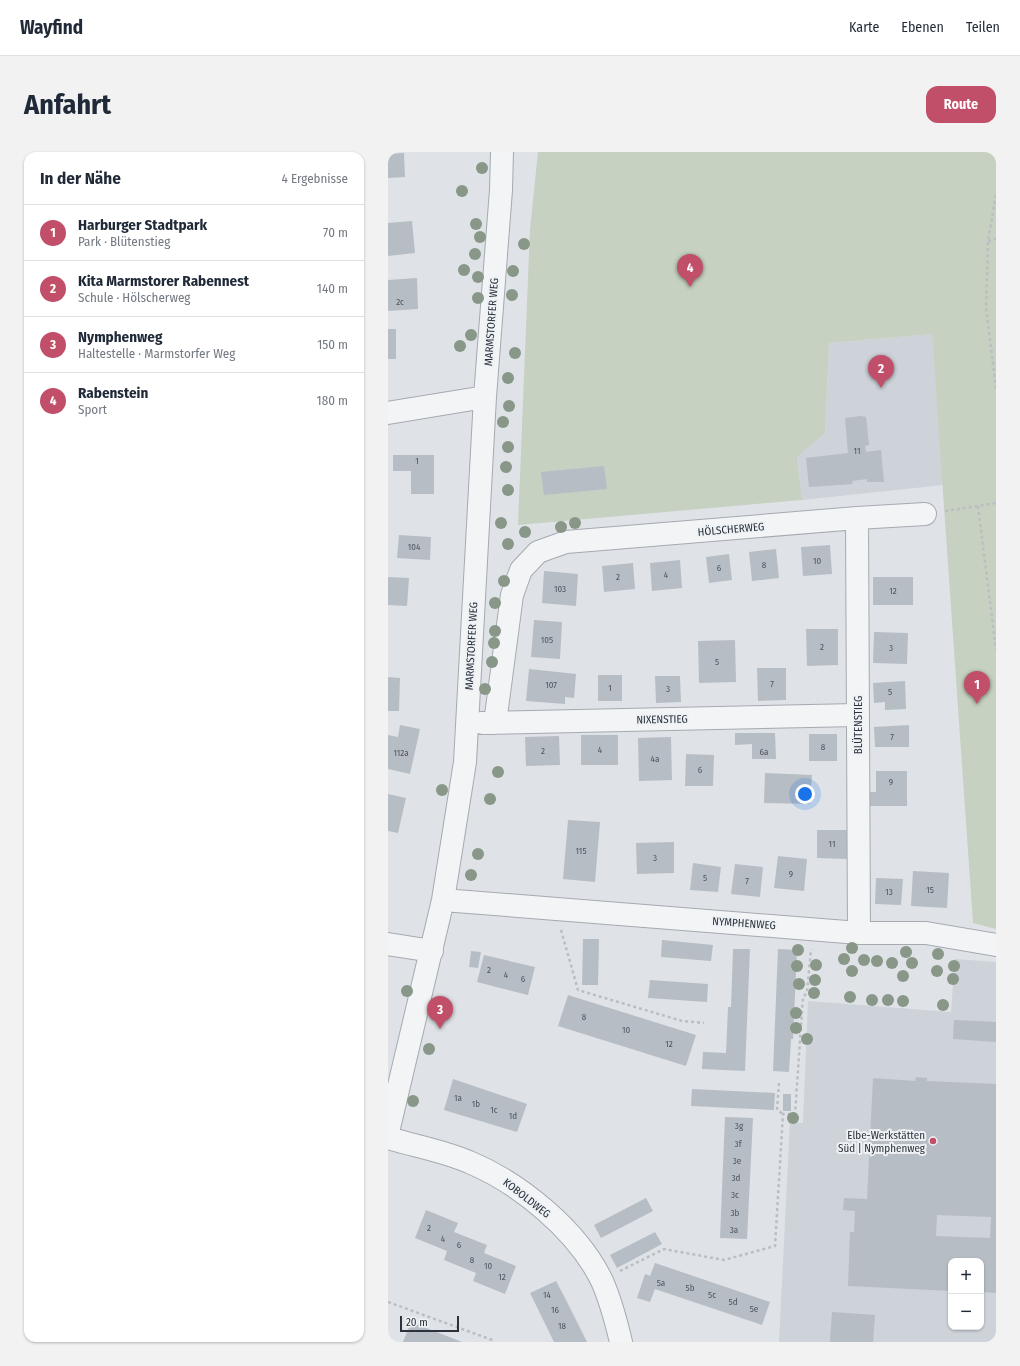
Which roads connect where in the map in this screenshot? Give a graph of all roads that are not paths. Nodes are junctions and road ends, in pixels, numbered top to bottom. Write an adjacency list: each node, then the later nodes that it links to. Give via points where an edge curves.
1 (502, 152): 2 (street, MARMSTORFER WEG)
2 (485, 397): 3 (street); 8 (street, MARMSTORFER WEG)
3 (388, 413)
4 (925, 514): 5 (street, HÖLSCHERWEG)
5 (857, 518): 6 (street, BLÜTENSTIEG); 7 (street, HÖLSCHERWEG, via 566,542 538,552 520,570 512,595)
6 (858, 715): 7 (street, NIXENSTIEG); 10 (street, BLÜTENSTIEG)
7 (495, 723): 8 (street, NIXENSTIEG)
8 (467, 724): 9 (street, MARMSTORFER WEG, via 465,762)
9 (443, 900): 10 (street, NYMPHENWEG); 13 (street, MARMSTORFER WEG)
10 (859, 932): 12 (street, NYMPHENWEG, via 926,933)
11 (388, 944): 13 (street)
12 (996, 945)
13 (432, 951): 14 (street, MARMSTORFER WEG)
14 (388, 1132)
15 (388, 1138): 16 (street, KOBOLDWEG, via 469,1161 507,1180 542,1207 576,1242 601,1280 614,1313)
16 (621, 1342)

